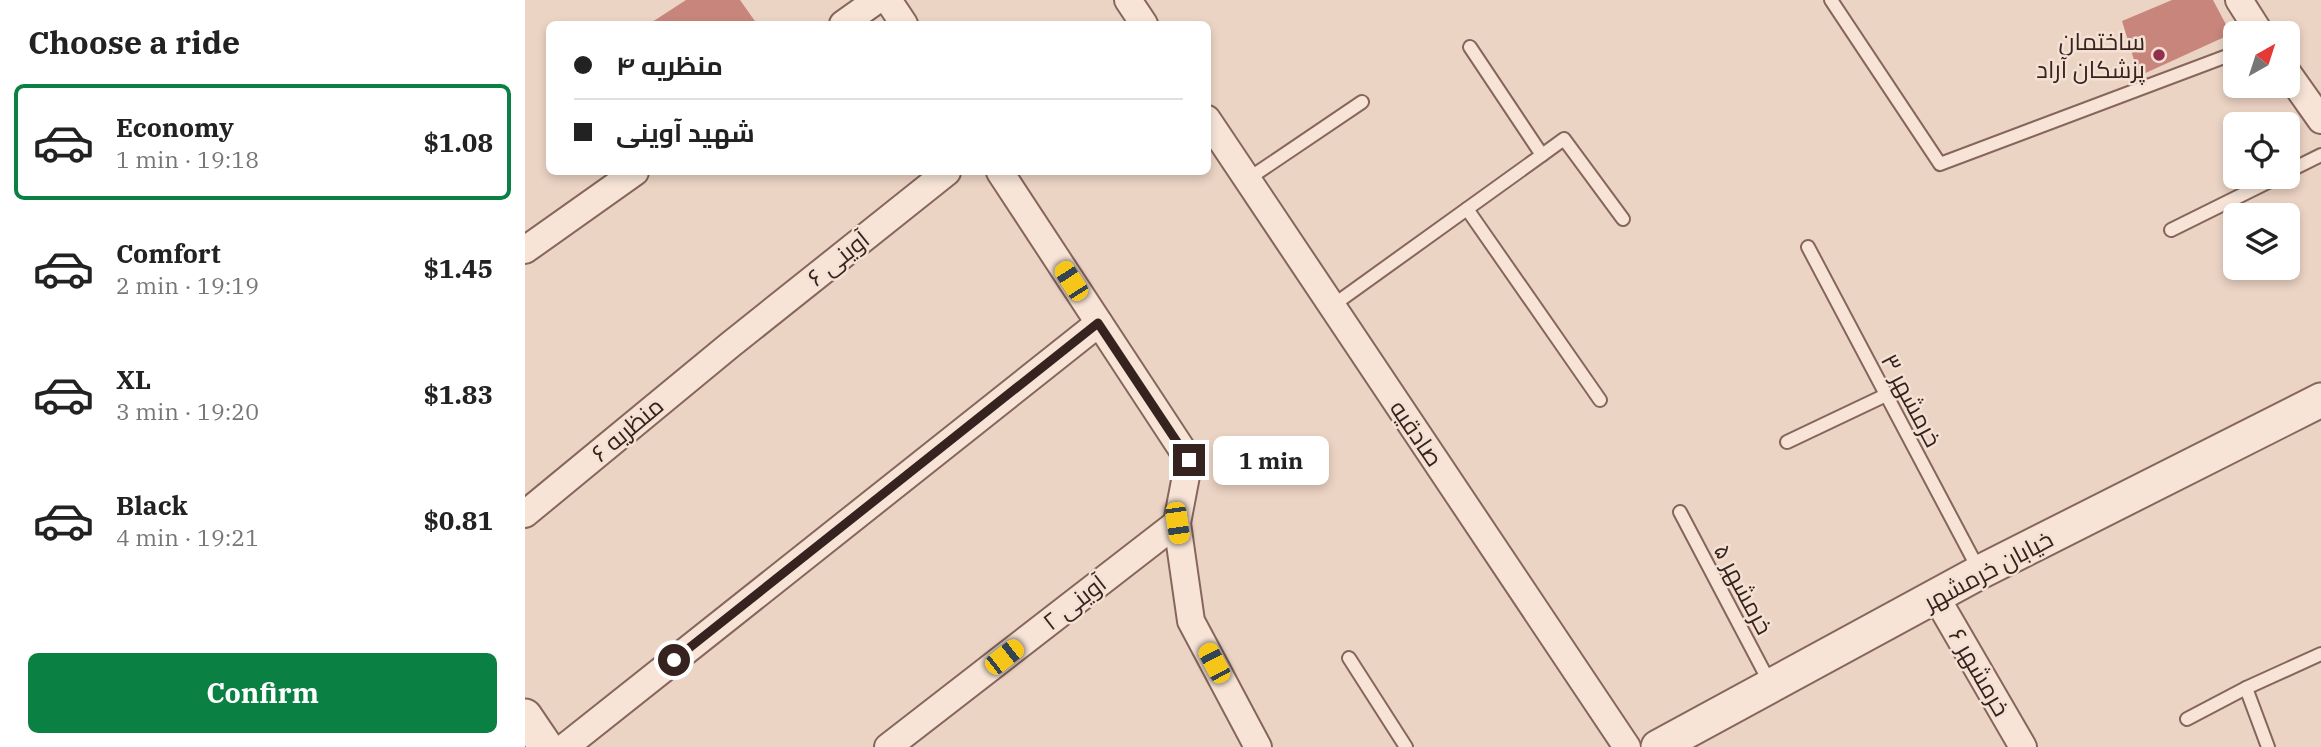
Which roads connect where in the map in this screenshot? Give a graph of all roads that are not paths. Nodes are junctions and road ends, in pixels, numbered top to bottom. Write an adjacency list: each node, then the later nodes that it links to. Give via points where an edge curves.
1 (877, 0): 6 (street)
2 (888, 0): 7 (street)
3 (1128, 0): 8 (street)
4 (1831, 0): 11 (lane, via 1940,164)
5 (2239, 0): 9 (street)
6 (847, 21)
7 (902, 21)
8 (1143, 21)
9 (2252, 21)
10 (1469, 47): 16 (lane)
11 (2223, 58)
12 (2300, 90): 14 (street)
13 (1362, 102): 22 (lane)
14 (2321, 120)
15 (1211, 125): 22 (street, صادقیه)
16 (1542, 155): 24 (lane); 25 (lane, via 1565,139)
17 (2321, 155): 18 (lane)
18 (2300, 166)
19 (631, 175): 28 (street)
20 (943, 175): 31 (street, آوینی ۶)
21 (1002, 175): 30 (street)
22 (1248, 179): 29 (street, صادقیه)
23 (2254, 189): 26 (lane)
24 (1467, 209): 29 (lane); 33 (lane)
25 (1623, 219)
26 (2171, 230)
27 (1808, 247): 32 (lane, خرمشهر ۳)
28 (525, 250)
29 (1332, 306): 53 (street, صادقیه)
30 (1098, 323): 38 (street, via 1189,460); 49 (street)
31 (730, 345): 37 (street, منظریه ۶)
32 (1886, 395): 35 (lane); 39 (lane, خرمشهر ۳)
33 (1600, 400)
34 (2321, 400): 39 (street, خیابان خرمشهر)
35 (1787, 442)
36 (1680, 512): 43 (lane, خرمشهر ۵)
37 (525, 514)
38 (1177, 523): 50 (street, آوینی ۲); 51 (street, via 1191,621)
39 (1980, 572): 40 (street, خیابان خرمشهر)
40 (1936, 597): 43 (street, خیابان خرمشهر); 54 (street, خرمشهر ۶)
41 (2321, 654): 44 (lane)
42 (1349, 659): 52 (lane)
43 (1772, 686): 47 (street, خیابان خرمشهر)
44 (2246, 688): 46 (lane); 55 (lane)
45 (525, 716): 48 (street)
46 (2187, 719)
47 (1678, 743)
48 (545, 747)
49 (565, 747)
50 (888, 747)
51 (1258, 747)
52 (1406, 747)
53 (1627, 747)
54 (2023, 747)
55 (2268, 747)

